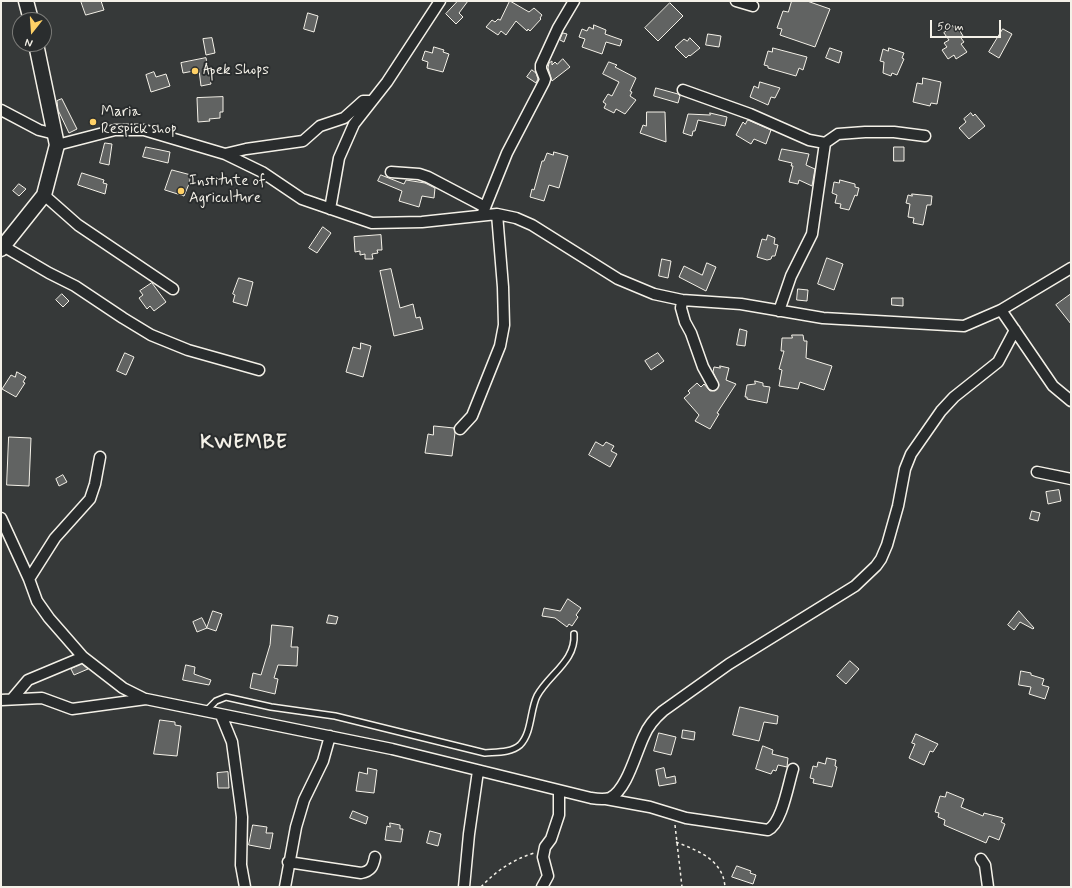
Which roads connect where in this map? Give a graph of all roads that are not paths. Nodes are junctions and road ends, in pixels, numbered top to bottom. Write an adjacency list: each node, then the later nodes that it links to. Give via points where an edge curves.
1 (26, 1): 6 (street)
2 (440, 1): 9 (street, via 414,43)
3 (574, 1): 18 (street, via 541,65 544,82 507,153)
4 (736, 1): 5 (street)
5 (753, 6)
6 (29, 12)
7 (38, 52): 12 (street)
8 (683, 90): 13 (street, via 750,114 809,140)
9 (372, 101): 14 (street, via 363,101 344,118 320,126 303,141); 17 (street, via 354,124 339,158)
10 (1, 110): 12 (street)
11 (925, 136): 13 (street, via 865,132 838,134)
12 (56, 140): 14 (street, via 115,130 144,130); 16 (street)
13 (825, 143): 24 (street, via 812,234 791,276)
14 (225, 154): 17 (street, via 262,172 302,199)
15 (391, 172): 18 (street, via 428,177)
16 (44, 195): 20 (street); 22 (street, via 78,225)
17 (330, 210): 18 (street, via 372,223 422,222)
18 (484, 211): 19 (street)
19 (497, 214): 23 (street, via 532,225 618,280 654,294); 30 (street, via 503,287 502,339 472,416)
20 (2, 247): 27 (street, via 75,286 151,335 188,350)
21 (1071, 268): 25 (street)
22 (173, 289)
23 (682, 300): 24 (street, via 741,304); 28 (street, via 681,308 685,322)
24 (779, 310): 25 (street, via 824,318 964,326)
25 (1001, 310): 26 (street)
26 (1015, 330): 29 (street, via 1053,386); 47 (street, via 998,362 954,397 911,454 887,545 876,566 855,586 729,664 663,711 644,734 624,783 615,794)
27 (259, 370)
28 (713, 385)
29 (1071, 401)
30 (460, 429)
31 (100, 457): 35 (street, via 90,500 55,538)
32 (1037, 472): 33 (street)
33 (1071, 479)
34 (1, 518): 35 (street)
35 (29, 579): 37 (street, via 37,601 48,618)
36 (574, 634): 41 (lane, via 571,654 537,696 521,744 502,752 485,753 334,716 271,707 226,697 216,701)
37 (83, 657): 38 (street, via 28,680); 39 (street, via 123,688)
38 (12, 699): 39 (street, via 42,698 72,709); 40 (street)
39 (146, 699): 41 (street)
40 (1, 700)
41 (205, 712): 42 (street)
42 (221, 715): 43 (street); 51 (street, via 232,742 242,817 241,865)
43 (330, 736): 45 (street, via 392,748); 50 (street, via 323,761 304,800)
44 (793, 769): 47 (street, via 779,816 770,830 707,822)
45 (478, 771): 46 (street); 53 (street)
46 (559, 791): 47 (street); 54 (street, via 559,815 543,857 548,876)
47 (606, 799)
48 (376, 857): 50 (street, via 372,868 361,873)
49 (982, 859): 55 (street)
50 (288, 862): 52 (street)
51 (245, 887)
52 (284, 887)
53 (464, 887)
54 (542, 887)
55 (988, 887)

